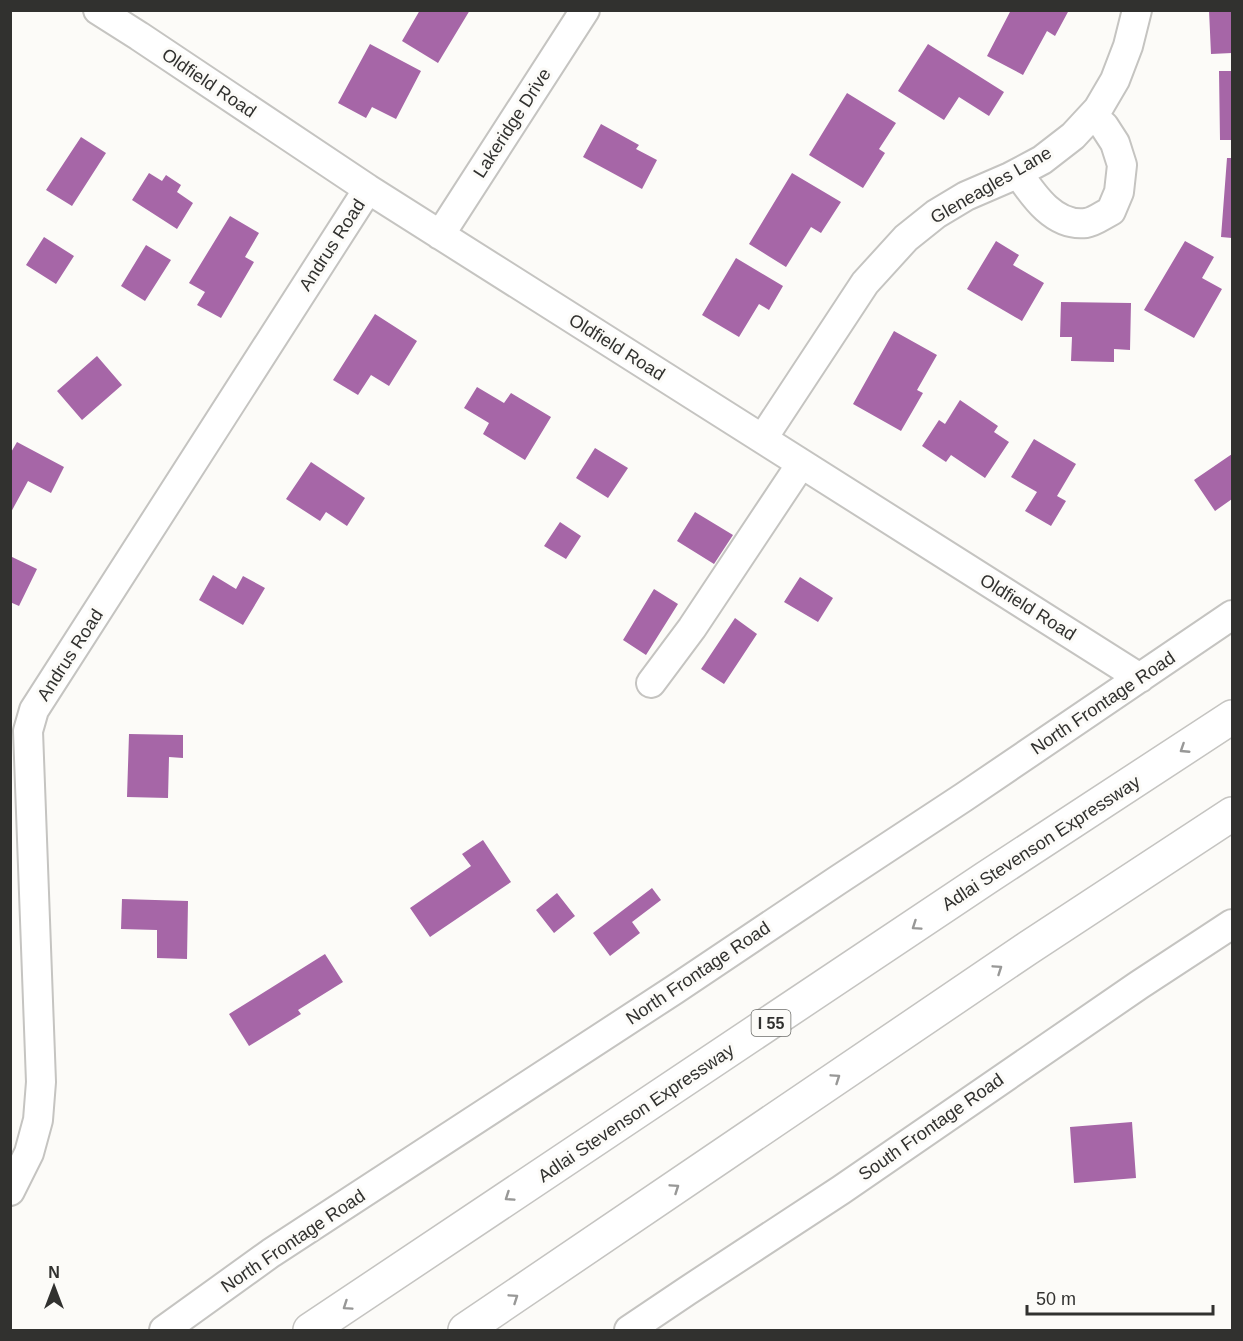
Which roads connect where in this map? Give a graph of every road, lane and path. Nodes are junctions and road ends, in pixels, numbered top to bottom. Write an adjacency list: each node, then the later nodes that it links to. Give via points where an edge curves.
1 (98, 10): 6 (street, Oldfield Road)
2 (585, 10): 7 (street, Lakeridge Drive)
3 (1137, 10): 4 (street, Gleneagles Lane, via 1115,80)
4 (1092, 116): 5 (street, Gleneagles Lane, via 1042,160); 5 (street, via 1115,143 1122,165 1119,192 1111,211 1087,223 1070,223 1035,198)
5 (1018, 173): 8 (street, Gleneagles Lane, via 956,202 906,238 866,283)
6 (368, 189): 7 (street, Oldfield Road); 16 (street, Andrus Road, via 34,710 28,731 41,1082 38,1120 29,1153)
7 (440, 235): 8 (street, Oldfield Road)
8 (763, 438): 9 (street, Oldfield Road)
9 (801, 464): 11 (street, Oldfield Road); 12 (street)
10 (1233, 615): 11 (street, North Frontage Road)
11 (1140, 678): 17 (street, North Frontage Road, via 675,990 271,1253)
12 (651, 683)
13 (1233, 717): 18 (highway, Adlai Stevenson Expressway / I 55, one-way to 18)
14 (1233, 814): 19 (highway, one-way to 14)
15 (1233, 924): 20 (street, South Frontage Road)
16 (10, 1191)
17 (164, 1330)
18 (310, 1330)
19 (465, 1330)
20 (629, 1330)

